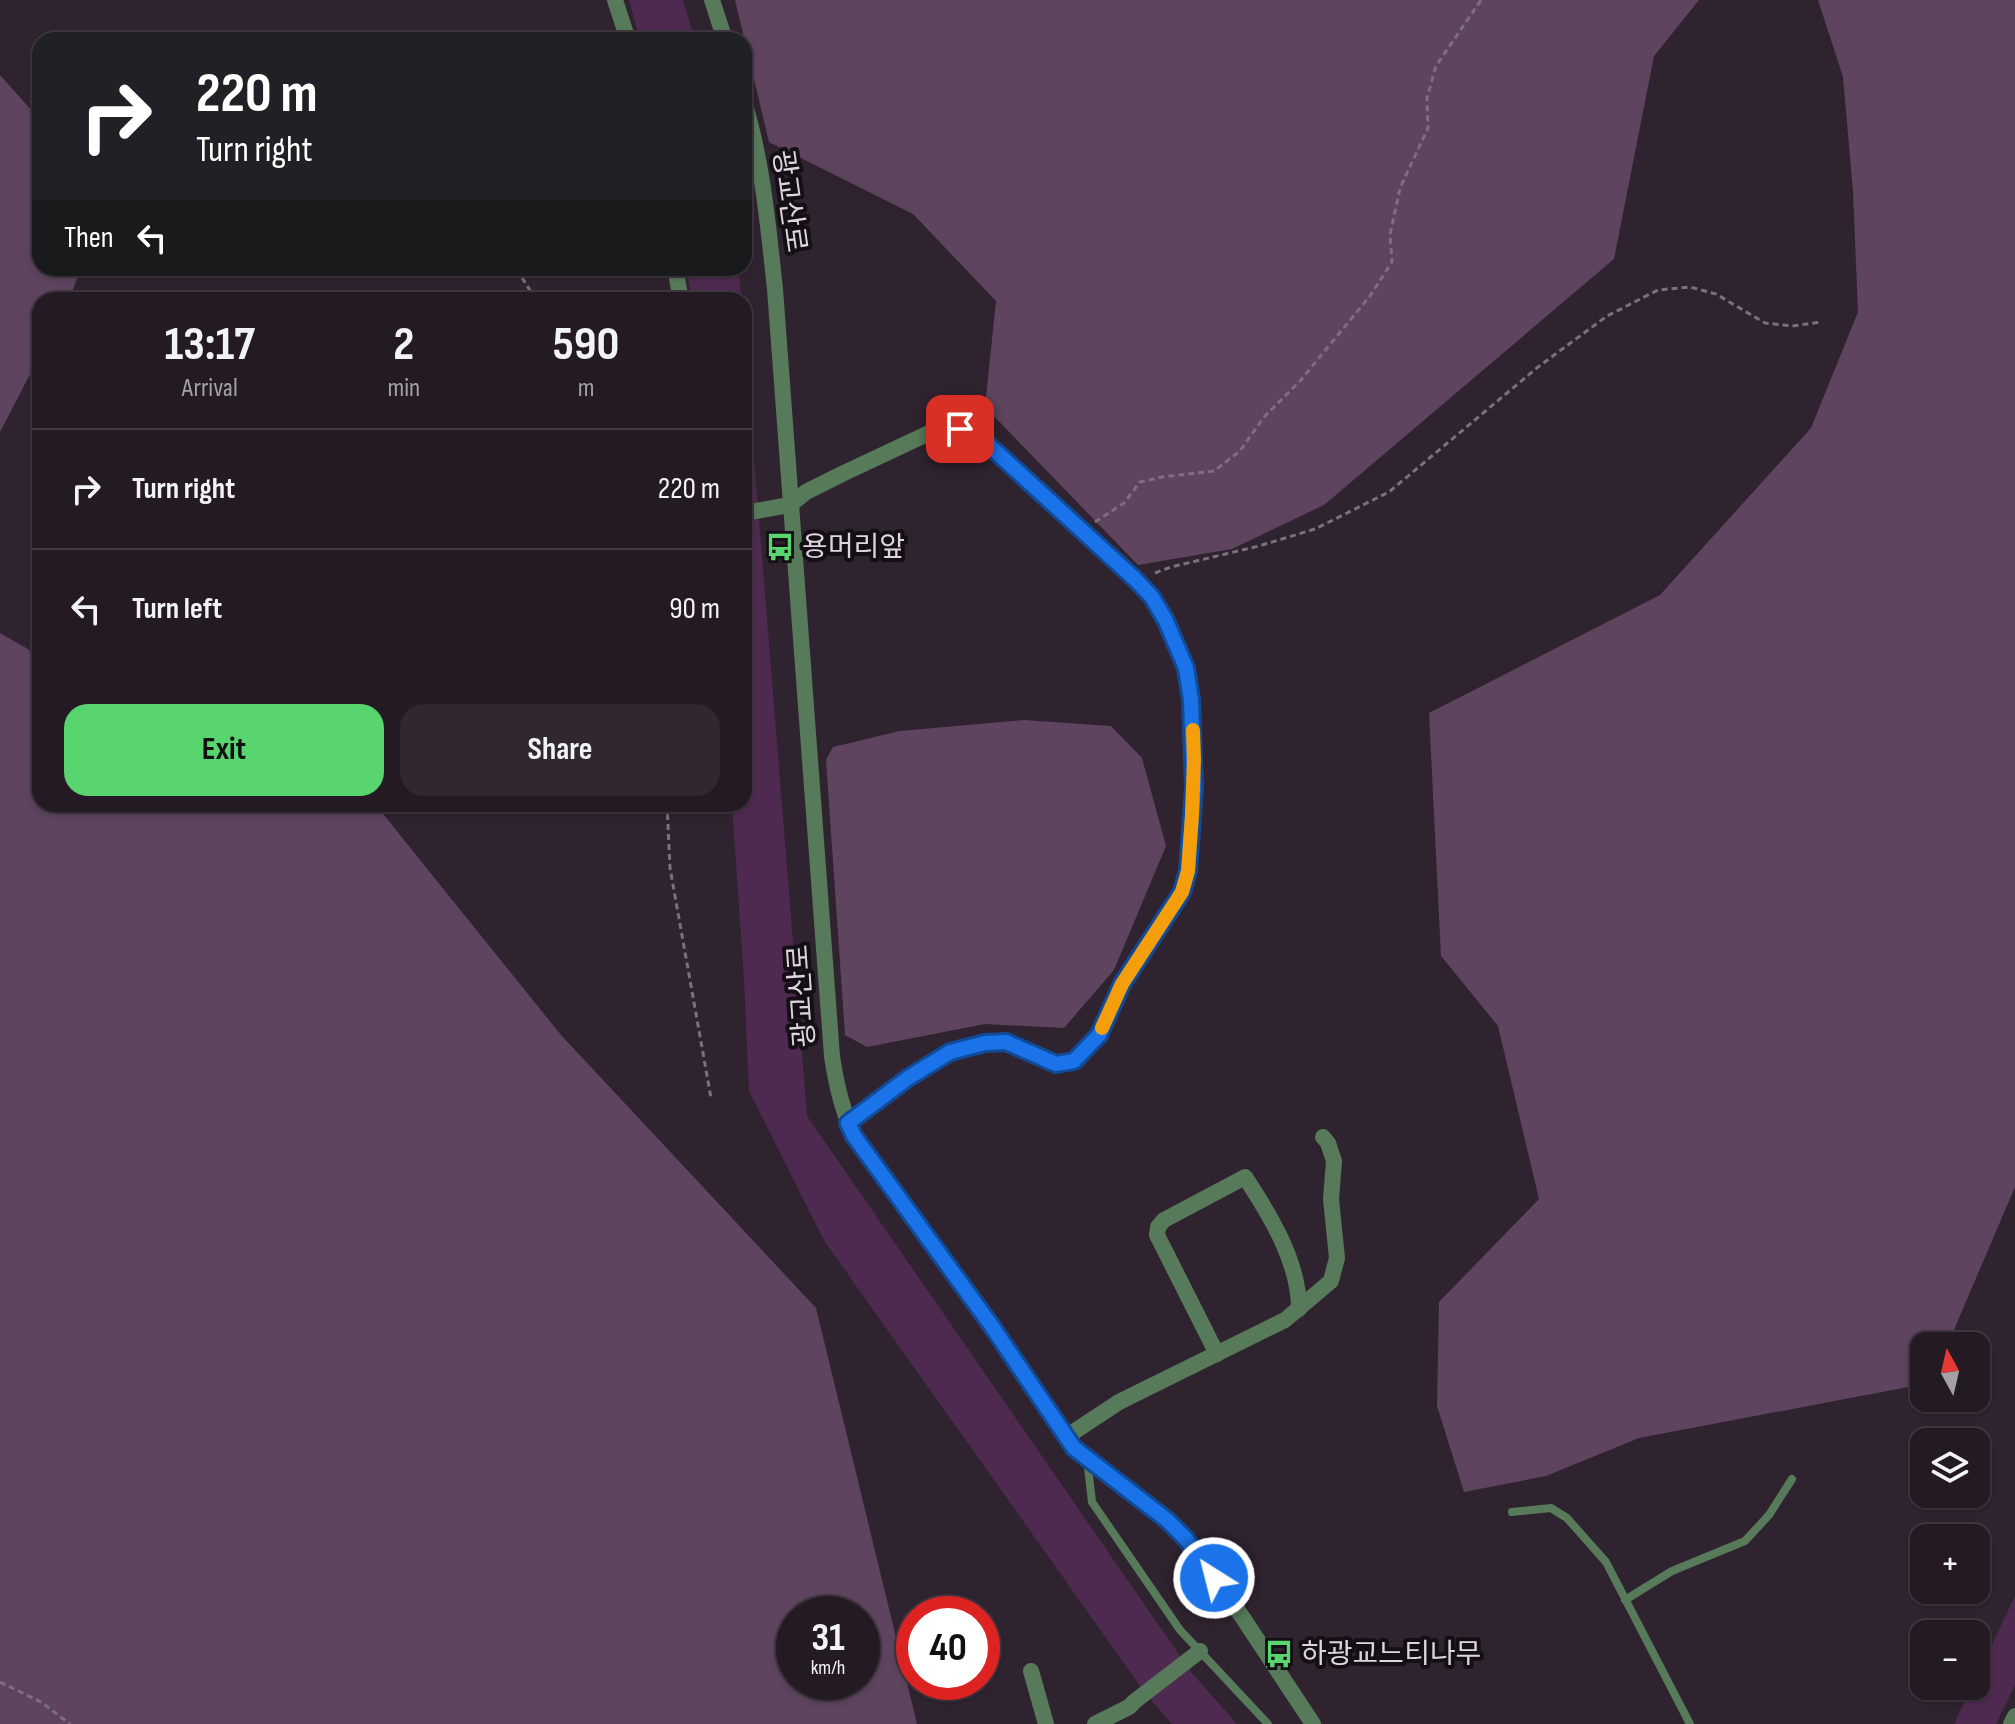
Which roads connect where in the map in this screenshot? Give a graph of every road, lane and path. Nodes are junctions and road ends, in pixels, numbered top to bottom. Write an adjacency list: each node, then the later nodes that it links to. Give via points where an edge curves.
1 (615, 0): 4 (street)
2 (712, 0): 5 (street)
3 (1481, 0): 10 (path, via 1436,66 1427,98 1428,128 1400,188 1390,235 1392,262 1370,296 1240,451 1214,471 1140,482 1124,503)
4 (625, 32)
5 (722, 32)
6 (752, 132): 8 (street, 광교산로, via 765,192 775,289)
7 (1822, 322): 11 (path, via 1765,323 1716,294 1690,287 1658,290 1607,316 1538,367 1389,492 1315,529)
8 (790, 505): 9 (street); 10 (street, via 831,479 944,426 981,438); 14 (street, 광교산로, via 832,1056)
9 (752, 512)
10 (1083, 532): 11 (street)
11 (1136, 580): 14 (street, via 1166,621 1186,668 1191,700 1194,788 1182,892 1122,984 1099,1035 1074,1061 1056,1064 1006,1042 950,1052)
12 (667, 812): 13 (path, via 670,868)
13 (711, 1098)
14 (848, 1123): 18 (street, 광교산로)
15 (1323, 1137): 16 (street, via 1334,1161 1331,1199 1337,1258 1331,1281)
16 (1299, 1309): 17 (street); 17 (street, via 1272,1218 1245,1177 1164,1220 1157,1235)
17 (1217, 1354): 18 (street, via 1119,1402)
18 (1066, 1437): 19 (street, 광교산로)
19 (1087, 1458): 23 (lane, via 1092,1502); 31 (street, 광교산로, via 1186,1539)
20 (1792, 1479): 22 (lane, via 1745,1541 1672,1571)
21 (1512, 1512): 22 (lane, via 1551,1508 1567,1518 1606,1562)
22 (1625, 1600): 32 (lane)
23 (1194, 1656): 29 (street, via 1129,1707); 30 (lane)
24 (1031, 1671): 28 (street)
25 (0, 1682): 27 (path)
26 (2015, 1716): 33 (street)
27 (70, 1724)
28 (1046, 1724)
29 (1095, 1724)
30 (1268, 1724)
31 (1313, 1724)
32 (1690, 1724)
33 (2011, 1724)

